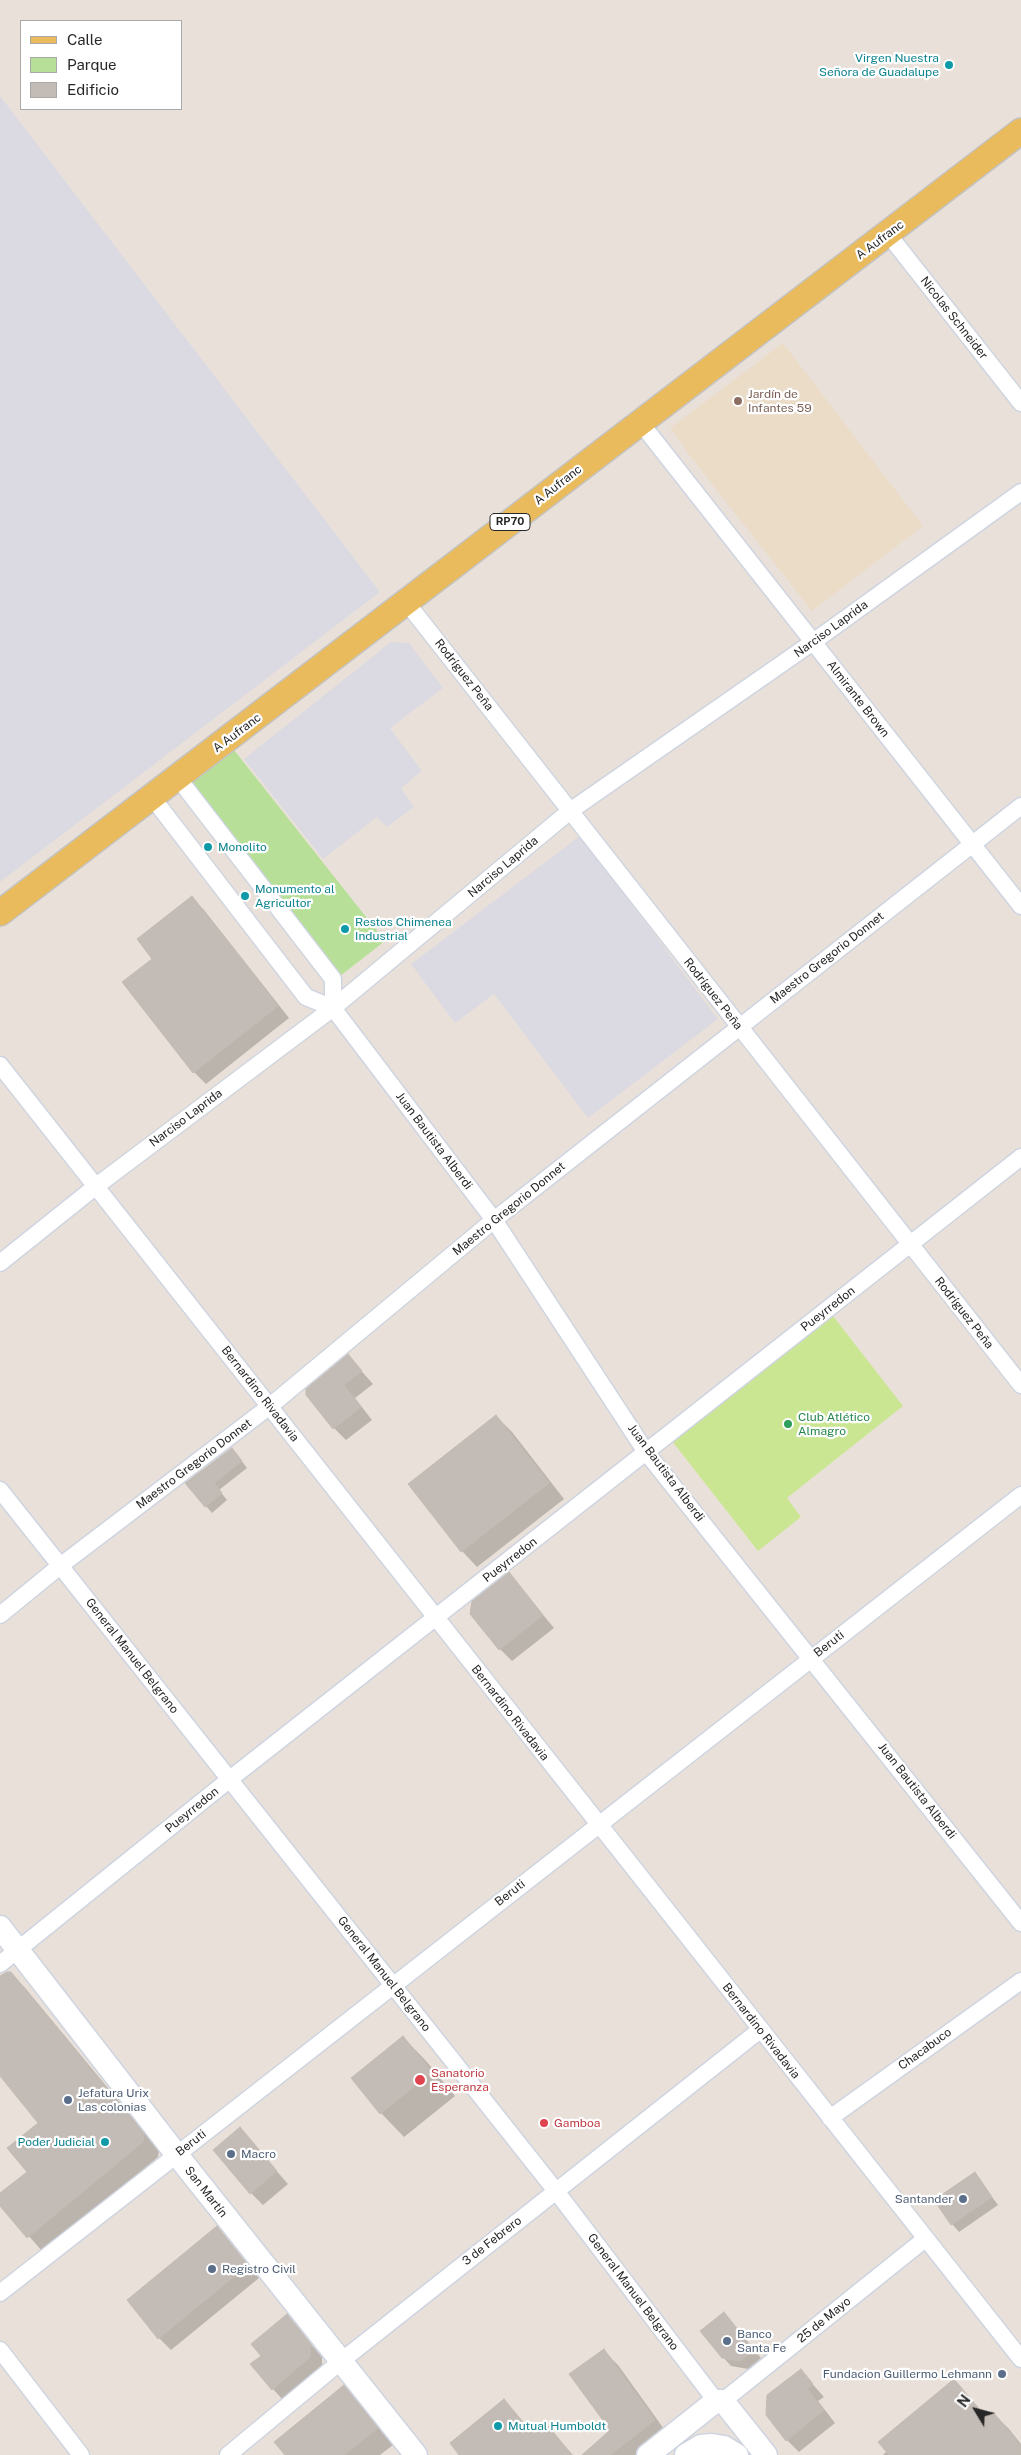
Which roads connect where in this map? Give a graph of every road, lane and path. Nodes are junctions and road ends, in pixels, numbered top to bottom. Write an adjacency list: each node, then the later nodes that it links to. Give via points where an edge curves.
1 (1021, 131): 2 (main road, A Aufranc / RP70)
2 (888, 234): 3 (street, Nicolas Schneider); 4 (main road, A Aufranc / RP70)
3 (1021, 403)
4 (640, 422): 6 (main road, A Aufranc / RP70); 7 (street, Almirante Brown)
5 (1021, 492): 7 (street, Narciso Laprida)
6 (407, 603): 8 (main road, A Aufranc / RP70); 11 (street, Rodríguez Peña)
7 (813, 642): 11 (street, Narciso Laprida); 12 (street, Almirante Brown)
8 (178, 778): 9 (main road, A Aufranc / RP70); 15 (street, via 333,979)
9 (152, 797): 14 (main road, A Aufranc / RP70); 15 (street, via 306,997)
10 (1021, 806): 12 (street, Maestro Gregorio Donnet)
11 (570, 811): 15 (street, Narciso Laprida); 16 (street, Rodríguez Peña)
12 (972, 844): 13 (street, Almirante Brown); 16 (street, Maestro Gregorio Donnet)
13 (1021, 906)
14 (0, 913)
15 (333, 1008): 19 (street, Narciso Laprida); 20 (street, Juan Bautista Alberdi)
16 (738, 1027): 20 (street, Maestro Gregorio Donnet); 21 (street, Rodríguez Peña)
17 (0, 1065): 19 (street, Bernardino Rivadavia)
18 (1021, 1157): 21 (street, Pueyrredon)
19 (95, 1187): 22 (street, Narciso Laprida); 24 (street, Bernardino Rivadavia)
20 (494, 1220): 24 (street, Maestro Gregorio Donnet); 25 (street, Juan Bautista Alberdi)
21 (910, 1245): 23 (street, Rodríguez Peña); 25 (street, Pueyrredon)
22 (0, 1263)
23 (1021, 1386)
24 (270, 1406): 28 (street, Maestro Gregorio Donnet); 30 (street, Bernardino Rivadavia)
25 (646, 1452): 30 (street, Pueyrredon); 31 (street, Juan Bautista Alberdi)
26 (0, 1490): 28 (street, General Manuel Belgrano)
27 (1021, 1494): 31 (street, Beruti)
28 (60, 1566): 29 (street, Maestro Gregorio Donnet); 32 (street, General Manuel Belgrano)
29 (0, 1615)
30 (436, 1619): 32 (street, Pueyrredon); 33 (street, Bernardino Rivadavia)
31 (811, 1658): 33 (street, Beruti); 34 (street, Juan Bautista Alberdi)
32 (230, 1780): 36 (street, Pueyrredon); 39 (street, General Manuel Belgrano)
33 (598, 1825): 39 (street, Beruti); 40 (street, Bernardino Rivadavia)
34 (1021, 1923)
35 (0, 1927): 36 (main road, San Martín)
36 (18, 1950): 37 (street, Pueyrredon); 42 (main road, San Martín)
37 (0, 1964)
38 (1021, 1981): 41 (street, Chacabuco)
39 (392, 1984): 42 (street, Beruti); 43 (street, General Manuel Belgrano)
40 (760, 2030): 41 (street, Bernardino Rivadavia); 43 (street, 3 de Febrero)
41 (830, 2118): 44 (street, Bernardino Rivadavia)
42 (176, 2155): 45 (street, Beruti); 48 (main road, San Martín)
43 (556, 2191): 48 (street, 3 de Febrero); 49 (street, General Manuel Belgrano)
44 (925, 2239): 47 (street, Bernardino Rivadavia); 49 (street, 25 de Mayo)
45 (0, 2293)
46 (0, 2350): 51 (street)
47 (1021, 2359)
48 (340, 2362): 52 (street, 3 de Febrero); 53 (main road, San Martín)
49 (720, 2401): 54 (main road, 25 de Mayo); 56 (main road, General Manuel Belgrano)
50 (730, 2451): 55 (main road, via 712,2445 701,2446)
51 (81, 2455)
52 (228, 2455)
53 (416, 2455)
54 (648, 2455)
55 (686, 2455)
56 (766, 2455)

